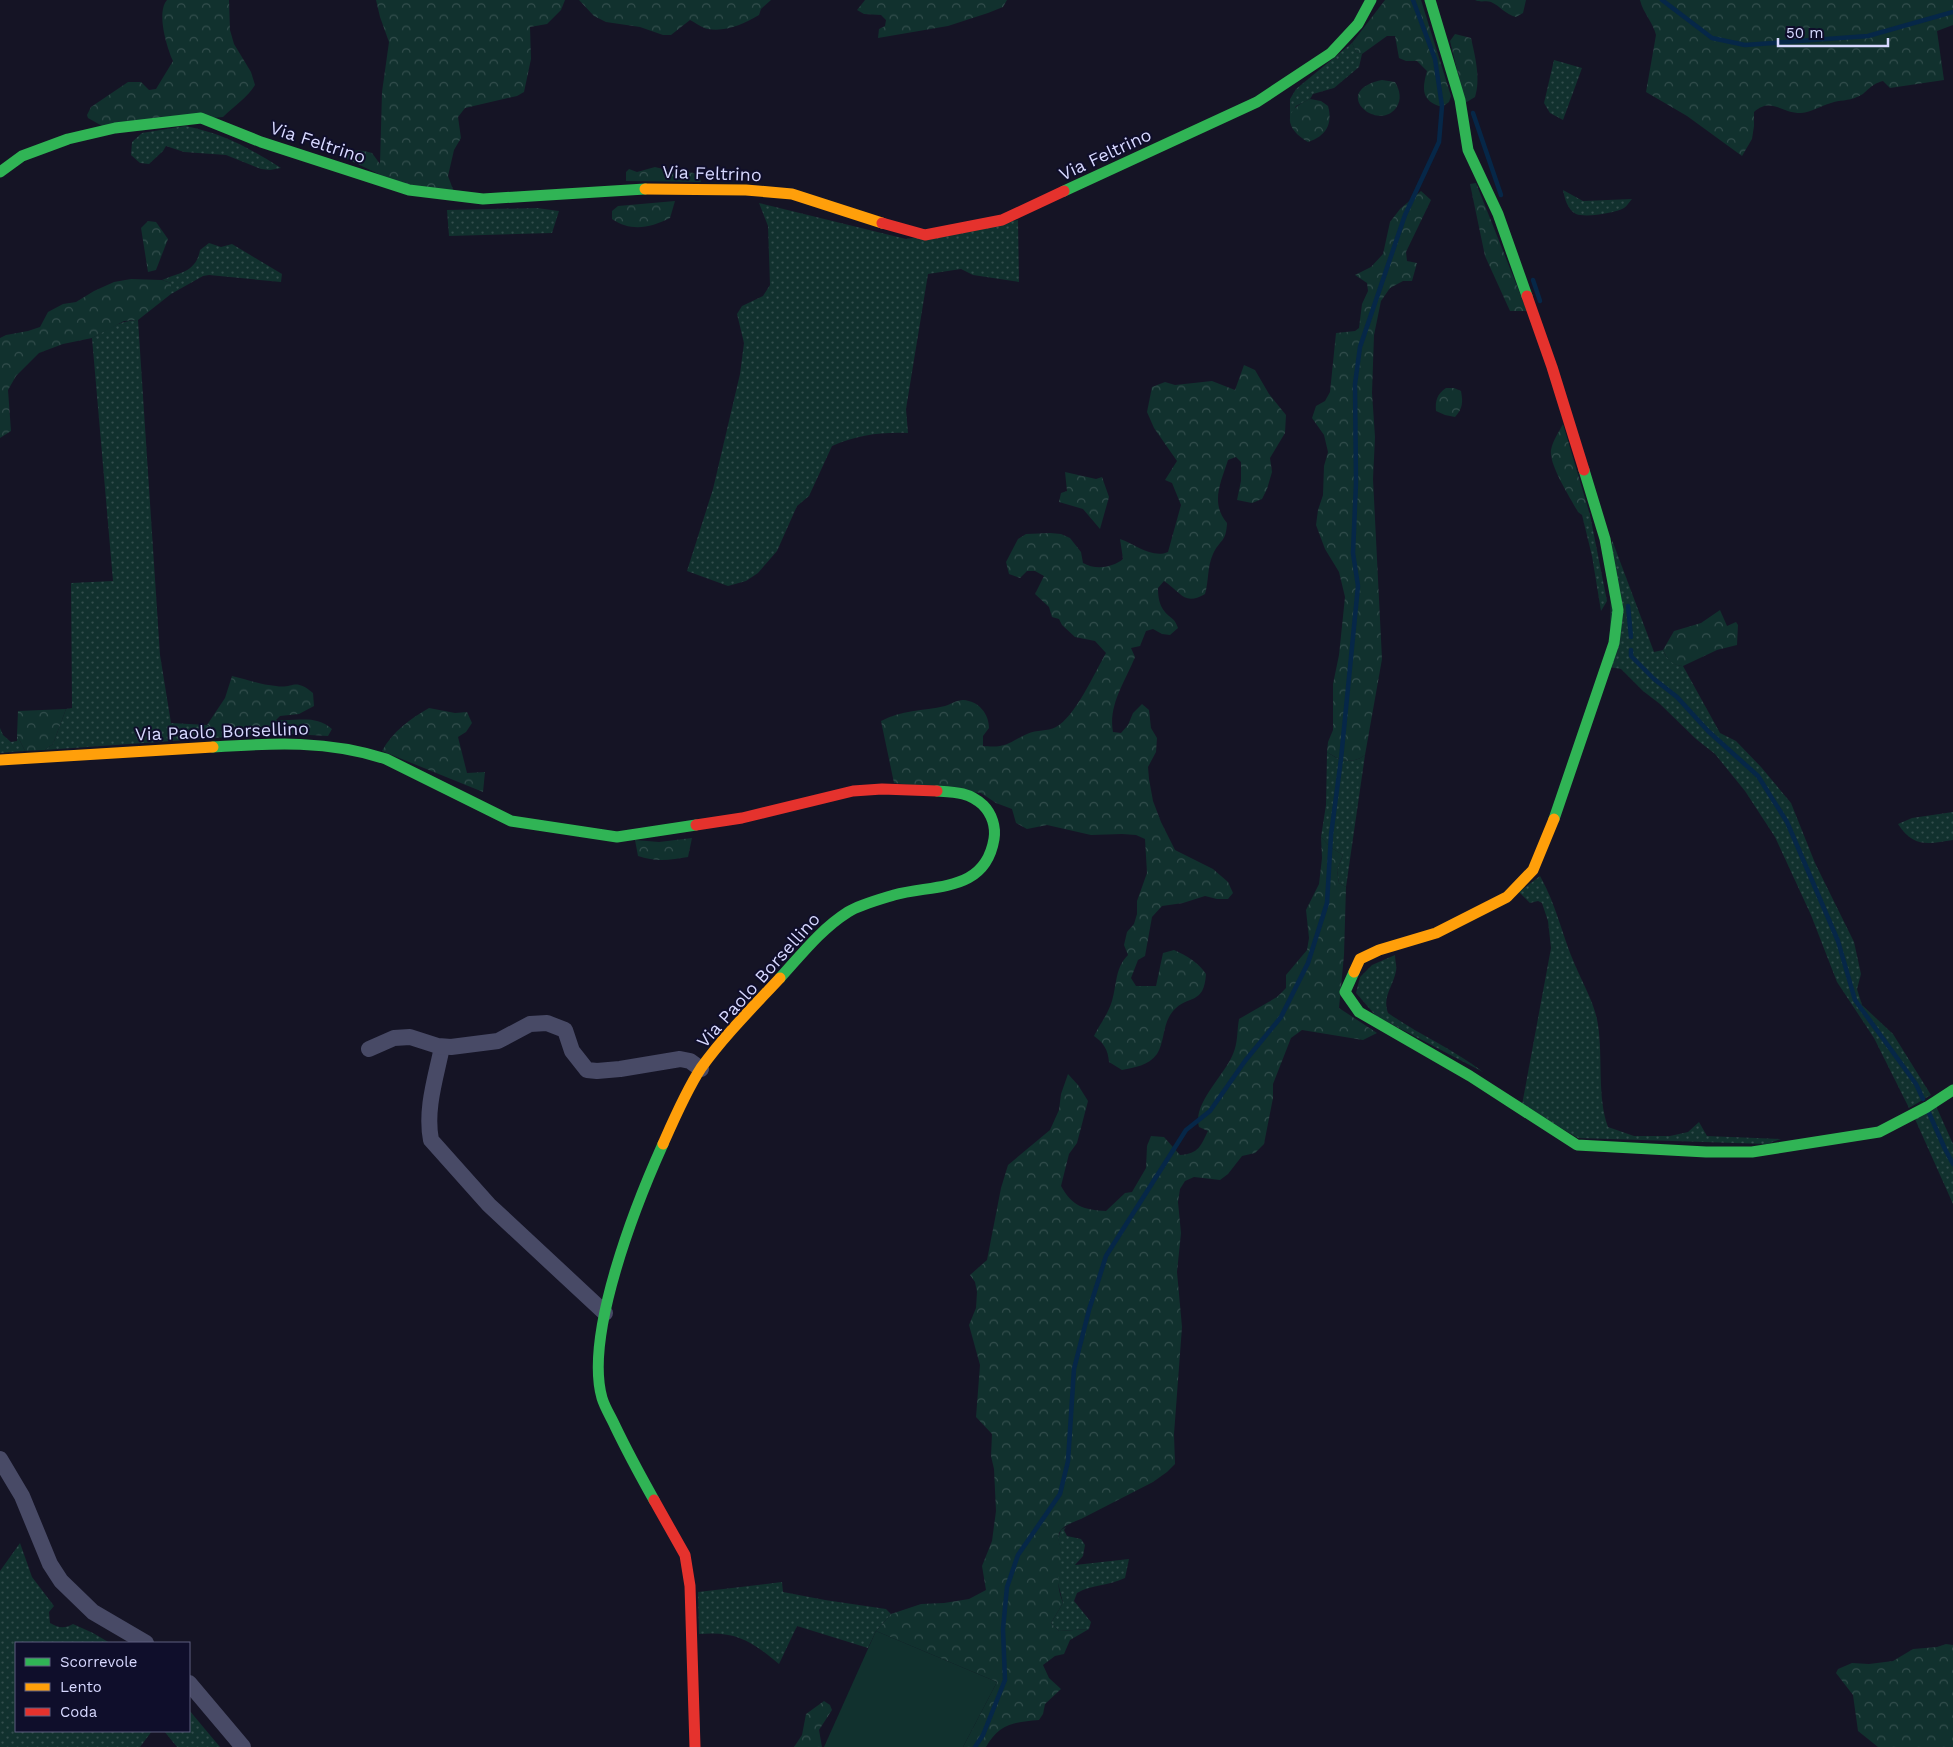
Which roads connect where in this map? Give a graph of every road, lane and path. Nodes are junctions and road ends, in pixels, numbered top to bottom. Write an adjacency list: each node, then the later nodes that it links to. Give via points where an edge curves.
1 (1370, 0): 3 (street, Via Feltrino, via 1358,24 1331,53 1257,102 1002,220 926,234 877,222 792,194 641,189 483,199 410,190 261,142 201,118 123,126 68,139 22,156)
2 (1430, 0): 8 (street, via 1460,100 1468,150 1498,214 1552,367 1604,539 1618,610 1614,642 1548,837 1533,870 1507,897 1436,933 1360,959 1345,992 1358,1012 1455,1067 1578,1145 1752,1152 1879,1132)
3 (0, 172)
4 (0, 760): 7 (street, Via Paolo Borsellino, via 278,743 342,747 386,759 511,821 617,837 742,818 844,793 882,788 962,792 985,806 995,832 984,864 976,874 949,886 894,895 850,911 827,927 733,1029)
5 (442, 1046): 6 (street, via 410,1037 394,1038); 7 (street, via 498,1041 530,1024 547,1023 565,1030 572,1051 586,1070 620,1069 680,1059); 9 (street, via 430,1108 431,1140 489,1205)
6 (369, 1049)
7 (701, 1069): 9 (street, Via Paolo Borsellino, via 647,1179 616,1264)
8 (1953, 1090)
9 (606, 1313): 14 (street, Via Paolo Borsellino, via 598,1373 602,1399 684,1555 690,1586)
10 (0, 1459): 11 (street, via 22,1496 50,1564 62,1581 93,1612)
11 (144, 1642)
12 (190, 1684): 13 (street)
13 (243, 1747)
14 (695, 1747)

